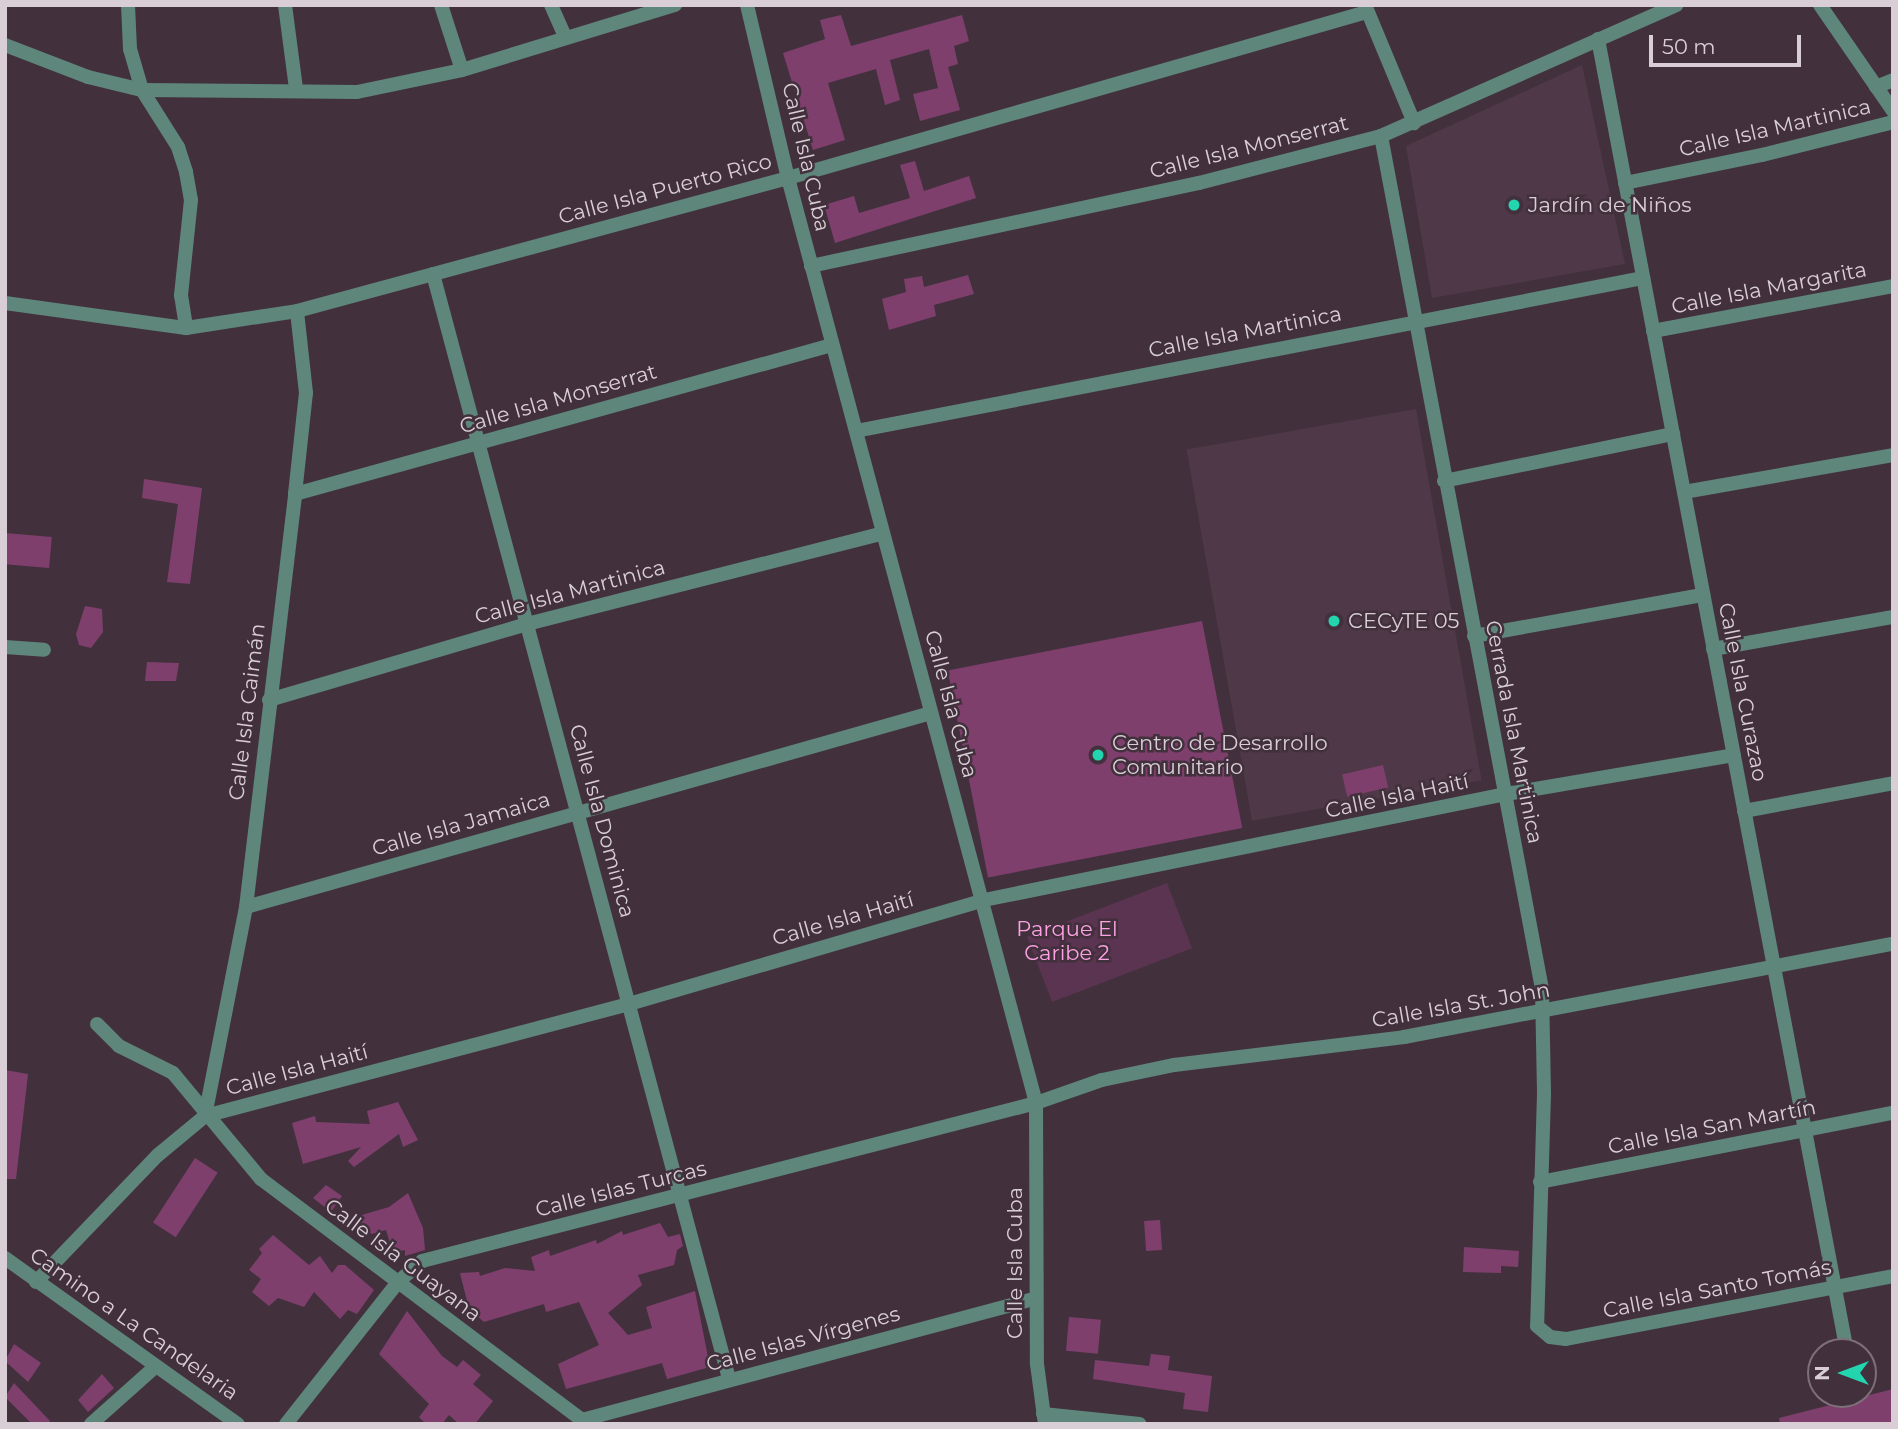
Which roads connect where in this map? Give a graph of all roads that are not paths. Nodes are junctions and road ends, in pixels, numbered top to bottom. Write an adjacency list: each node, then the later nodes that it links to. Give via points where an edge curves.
1 (128, 5): 17 (street, via 130,49)
2 (285, 5): 16 (street)
3 (441, 5): 13 (street)
4 (551, 5): 10 (street)
5 (675, 5): 10 (street)
6 (747, 5): 22 (street, Calle Isla Cuba)
7 (1676, 5): 11 (street, Calle Isla Monserrat)
8 (1820, 5): 15 (street)
9 (1366, 9): 20 (street); 22 (street, Calle Isla Puerto Rico)
10 (566, 38): 13 (street)
11 (1598, 39): 20 (street, Calle Isla Monserrat); 23 (street, Calle Isla Curazao)
12 (5, 45): 17 (street, via 88,77)
13 (462, 71): 16 (street, via 356,92)
14 (1893, 80): 15 (street, Calle Isla Martinica)
15 (1876, 87): 18 (street)
16 (296, 88): 17 (street)
17 (142, 90): 31 (street, via 178,147 187,172 191,200 181,295)
18 (1893, 111)
19 (1893, 122): 23 (street, Calle Isla Martinica)
20 (1414, 123): 21 (street, Calle Isla Monserrat)
21 (1381, 136): 24 (street, Calle Isla Monserrat, via 1199,183); 30 (street, Cerrada Isla Martinica)
22 (788, 178): 24 (street, Calle Isla Cuba); 25 (street, Calle Isla Puerto Rico)
23 (1625, 183): 26 (street, Calle Isla Curazao)
24 (811, 266): 33 (street, Calle Isla Cuba)
25 (433, 274): 29 (street, Calle Isla Puerto Rico); 36 (street, Calle Isla Dominica)
26 (1643, 278): 30 (street, Calle Isla Martinica); 32 (street, Calle Isla Curazao)
27 (1893, 286): 32 (street, Calle Isla Margarita)
28 (5, 303): 31 (street, Calle Isla Puerto Rico)
29 (297, 311): 31 (street, Calle Isla Puerto Rico); 40 (street, Calle Isla Caimán, via 306,393)
30 (1418, 318): 34 (street, Calle Isla Martinica); 38 (street, Cerrada Isla Martinica)
31 (187, 328)
32 (1653, 331): 35 (street, Calle Isla Curazao)
33 (832, 345): 34 (street, Calle Isla Cuba); 36 (street, Calle Isla Monserrat)
34 (856, 431): 41 (street, Calle Isla Cuba)
35 (1672, 434): 38 (street); 39 (street, Calle Isla Curazao)
36 (479, 443): 40 (street, Calle Isla Monserrat); 44 (street, Calle Isla Dominica)
37 (1893, 455): 39 (street)
38 (1444, 481): 45 (street, Cerrada Isla Martinica)
39 (1684, 492): 42 (street, Calle Isla Curazao)
40 (295, 494): 49 (street, Calle Isla Caimán)
41 (883, 533): 44 (street, Calle Isla Martinica); 50 (street, Calle Isla Cuba)
42 (1703, 595): 45 (street); 47 (street, Calle Isla Curazao)
43 (1893, 617): 47 (street)
44 (527, 624): 49 (street, Calle Isla Martinica); 55 (street, Calle Isla Dominica)
45 (1474, 636): 53 (street, Cerrada Isla Martinica)
46 (5, 647): 48 (street)
47 (1713, 649): 51 (street, Calle Isla Curazao)
48 (44, 650)
49 (269, 700): 57 (street, Calle Isla Caimán)
50 (931, 713): 55 (street, Calle Isla Jamaica); 56 (street, Calle Isla Cuba)
51 (1734, 755): 53 (street, Calle Isla Haití); 54 (street, Calle Isla Curazao)
52 (1893, 783): 54 (street)
53 (1506, 794): 56 (street, Calle Isla Haití); 61 (street, Cerrada Isla Martinica)
54 (1744, 811): 59 (street, Calle Isla Curazao)
55 (578, 813): 57 (street, Calle Isla Jamaica); 60 (street, Calle Isla Dominica)
56 (984, 900): 60 (street, Calle Isla Haití); 63 (street, Calle Isla Cuba)
57 (246, 907): 65 (street, Calle Isla Caimán)
58 (1893, 944): 59 (street, Calle Isla St. John)
59 (1774, 967): 61 (street, Calle Isla St. John); 66 (street, Calle Isla Curazao)
60 (629, 1004): 65 (street, Calle Isla Haití); 68 (street, Calle Isla Dominica)
61 (1545, 1013): 63 (street, Calle Isla St. John, via 1404,1037 1174,1065 1102,1080); 67 (street, Cerrada Isla Martinica)
62 (97, 1024): 65 (street, Calle Isla Guayana, via 119,1046 173,1073)
63 (1036, 1103): 68 (street, Calle Islas Turcas); 74 (street, Calle Isla Cuba)
64 (1893, 1113): 66 (street, Calle Isla San Martín)
65 (205, 1116): 71 (street, Calle Isla Haití, via 159,1155); 72 (street, Calle Isla Guayana, via 261,1179)
66 (1805, 1131): 67 (street, Calle Isla San Martín); 73 (street, Calle Isla Curazao)
67 (1540, 1182): 75 (street, Cerrada Isla Martinica, via 1537,1326)
68 (680, 1196): 72 (street, Calle Islas Turcas, via 422,1261); 78 (street, Calle Isla Dominica)
69 (5, 1258): 71 (street, Camino a La Candelaria)
70 (1893, 1276): 73 (street, Calle Isla Santo Tomás)
71 (36, 1282): 77 (street, Camino a La Candelaria)
72 (398, 1282): 80 (street, Calle Isla Guayana); 83 (street, Calle Islas Turcas)
73 (1835, 1287): 75 (street, Calle Isla Santo Tomás, via 1566,1339); 76 (street, Calle Isla Curazao)
74 (1036, 1298): 78 (street, Calle Islas Vírgenes); 79 (street, Calle Isla Cuba)
75 (1550, 1336)
76 (1844, 1338)
77 (155, 1367): 81 (street); 82 (street, Camino a La Candelaria)
78 (729, 1379): 80 (street, Calle Islas Vírgenes)
79 (1044, 1419): 84 (street)
80 (584, 1422)
81 (91, 1424)
82 (238, 1424)
83 (286, 1424)
84 (1139, 1424)

